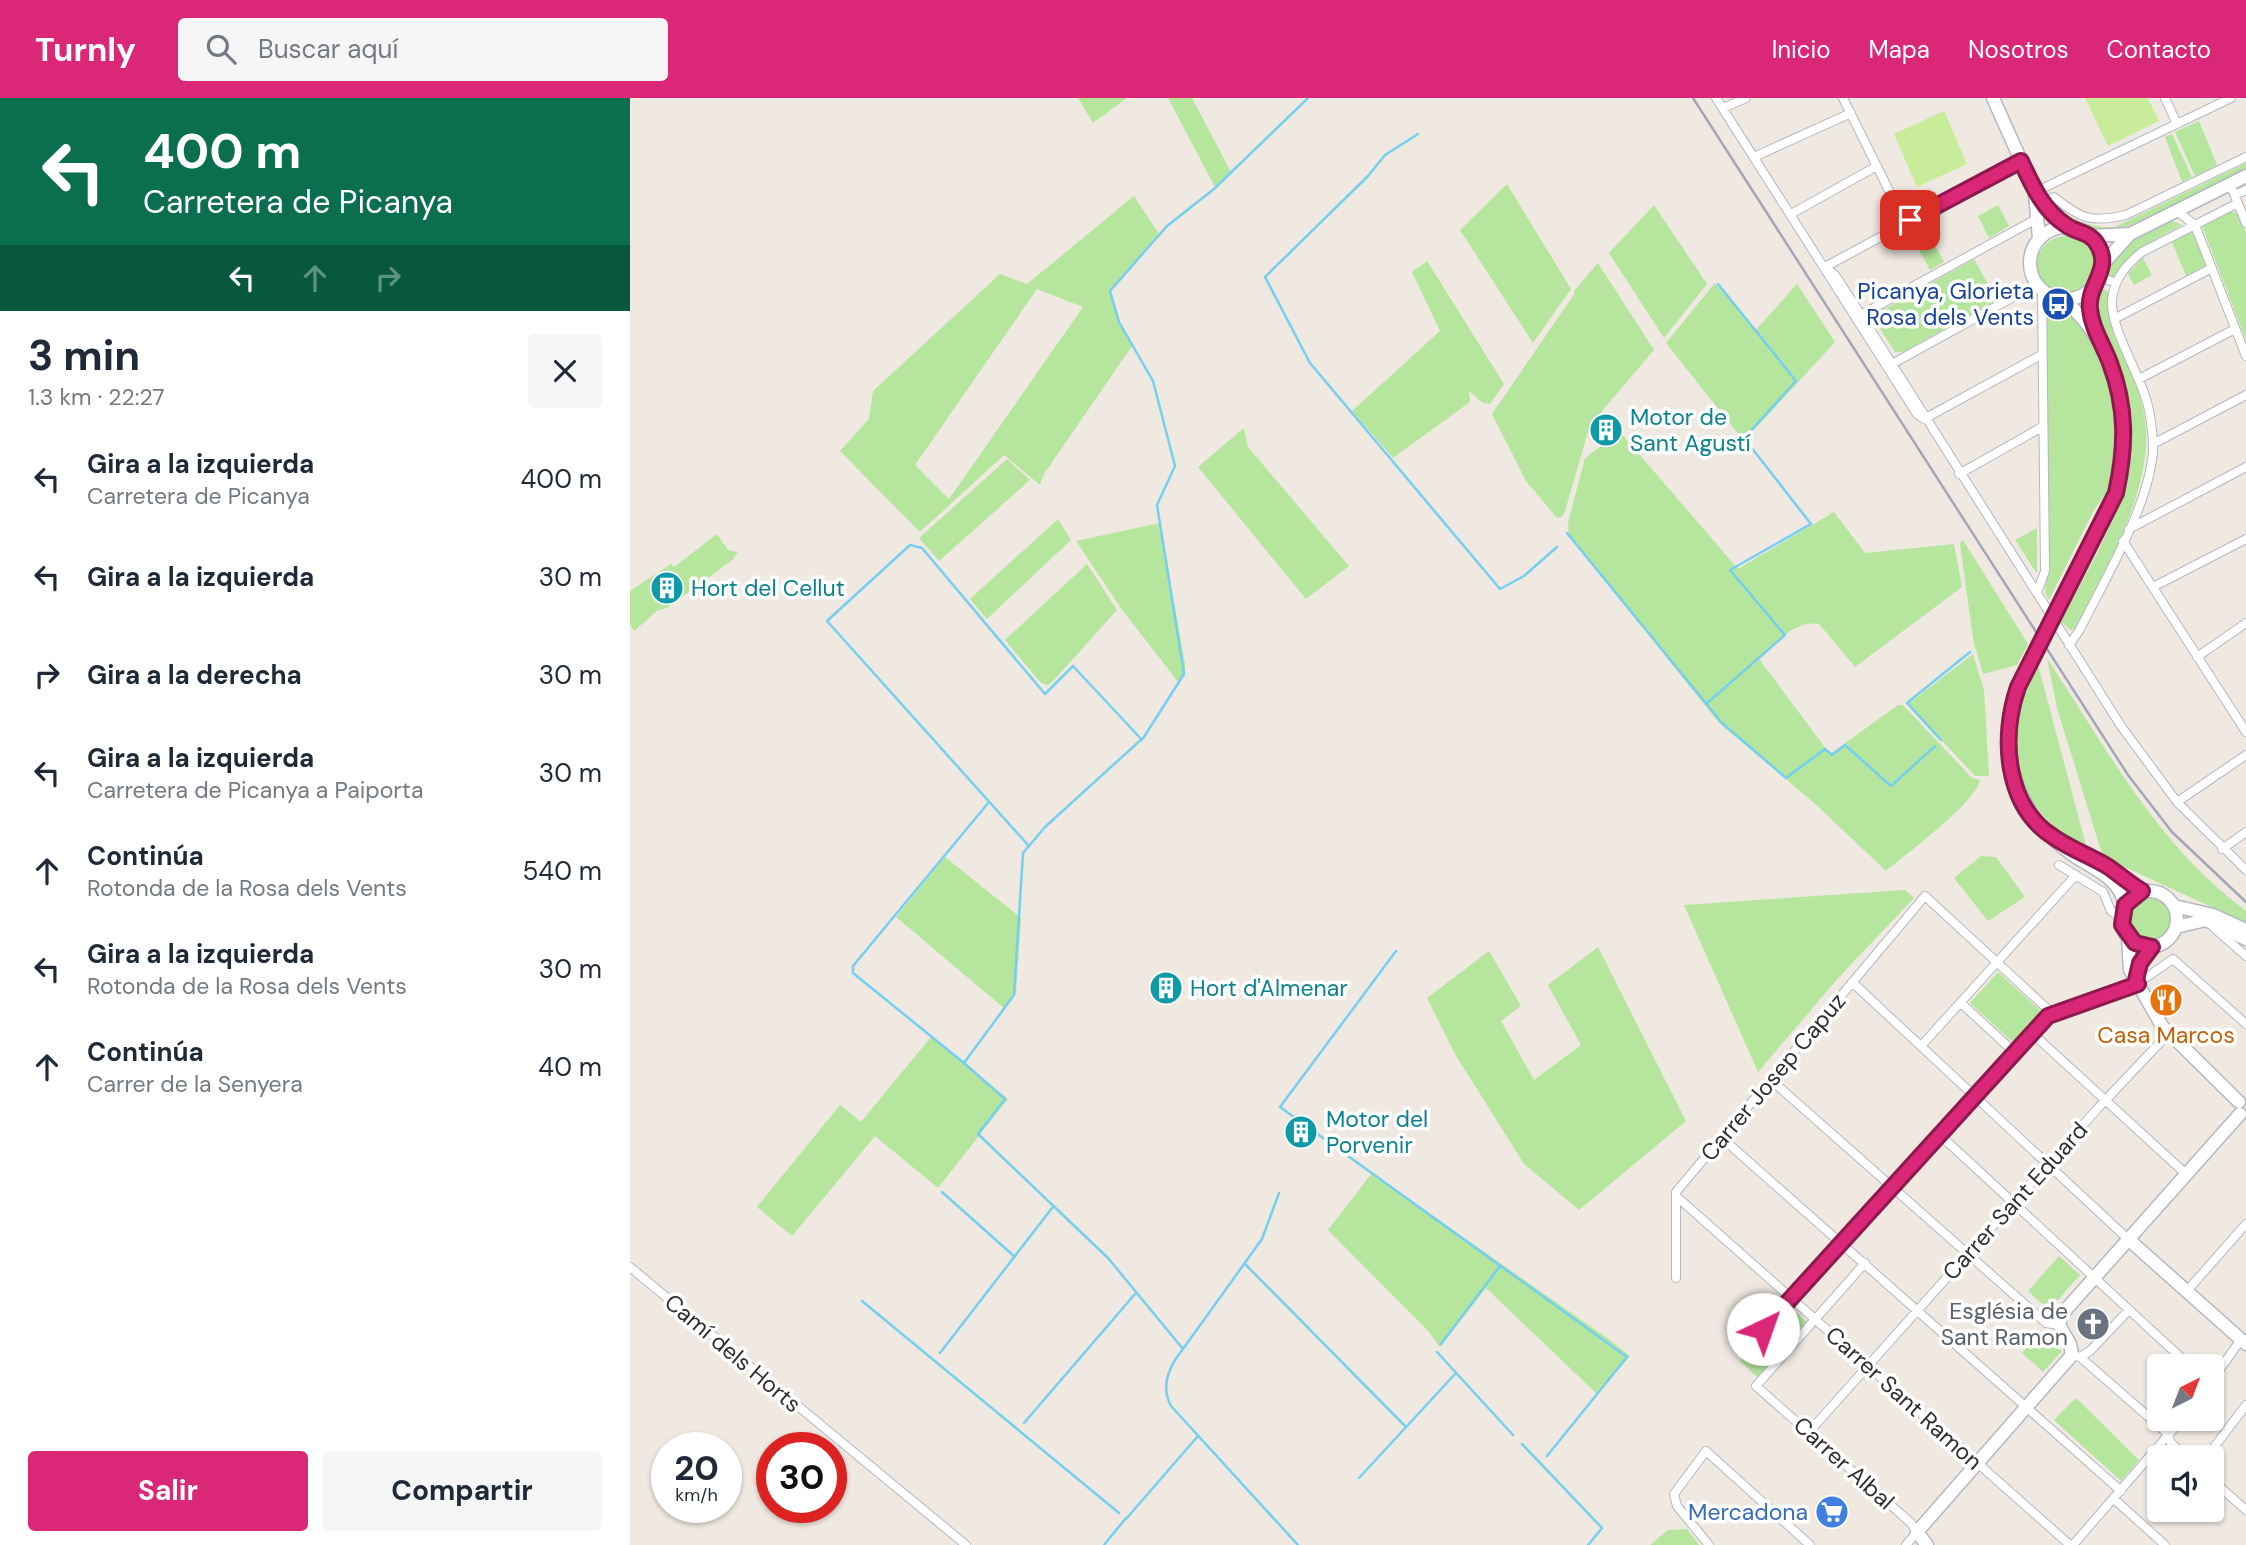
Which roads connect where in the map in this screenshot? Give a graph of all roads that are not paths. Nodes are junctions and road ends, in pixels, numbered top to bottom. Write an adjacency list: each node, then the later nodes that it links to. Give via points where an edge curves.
1 (1716, 98): 7 (street)
2 (1746, 98): 7 (street)
3 (1843, 98): 8 (street)
4 (1993, 98): 12 (street)
5 (2165, 98): 9 (street)
6 (2231, 98): 9 (street)
7 (1723, 108): 10 (street)
8 (1851, 113): 10 (street); 13 (street)
9 (2177, 124): 15 (street)
10 (1754, 157): 20 (street)
11 (2246, 157): 18 (street, via 2109,219 2085,218 2054,197)
12 (2021, 161): 15 (street); 22 (street)
13 (1877, 166): 20 (street); 22 (street)
14 (2246, 176): 17 (street)
15 (2040, 189): 18 (street); 21 (street)
16 (2246, 190): 17 (street)
17 (2234, 194): 19 (street); 23 (street); 24 (street)
18 (2044, 202): 25 (street)
19 (2177, 211): 24 (street); 26 (street)
20 (1791, 214): 29 (street)
21 (2038, 218): 28 (street); 36 (street)
22 (1905, 223): 29 (street)
23 (2246, 223)
24 (2195, 225): 30 (street); 32 (street, via 2142,252)
25 (2068, 227): 27 (street); 28 (street)
26 (2130, 234): 27 (street); 31 (street)
27 (2090, 236): 31 (street, via 2101,254)
28 (2039, 239): 33 (street, via 2030,260)
29 (1825, 267): 36 (street); 45 (street)
30 (2213, 268): 37 (street); 39 (street)
31 (2101, 271): 32 (street); 34 (street)
32 (2116, 283): 37 (street, via 2112,301)
33 (2039, 287): 35 (street); 40 (street); 42 (street)
34 (2090, 290): 35 (street); 38 (street)
35 (2064, 300): 38 (street)
36 (1861, 315): 42 (street)
37 (2116, 318): 43 (street)
38 (2093, 329): 64 (street, bridge, via 2117,380 2125,424 2116,493 2018,687 2010,714 2008,744 2017,788 2028,811)
39 (2235, 329): 41 (street); 43 (street)
40 (2041, 355): 45 (street); 46 (street)
41 (2246, 356)
42 (1892, 364): 45 (street)
43 (2139, 379): 47 (street)
44 (2246, 395): 47 (street)
45 (1924, 419): 49 (street)
46 (2042, 427): 49 (street); 53 (street)
47 (2153, 444): 50 (street)
48 (2246, 467): 50 (street)
49 (1959, 474): 54 (street)
50 (2129, 528): 52 (street)
51 (2246, 539): 55 (street)
52 (2123, 541): 55 (street); 58 (street)
53 (2044, 576): 54 (street); 56 (street)
54 (2027, 578): 56 (street)
55 (2153, 587): 59 (street)
56 (2037, 593): 58 (street)
57 (2246, 623): 59 (street)
58 (2068, 645): 62 (street)
59 (2197, 657): 60 (street)
60 (2246, 732)
61 (2246, 755): 62 (street)
62 (2177, 802): 65 (street)
63 (2246, 832): 65 (street)
64 (2053, 838): 69 (street, via 2106,865); 70 (street, via 2116,883)
65 (2222, 849): 67 (street)
66 (2059, 865): 68 (street)
67 (2246, 870)
68 (2076, 875): 72 (street, via 2103,892 2110,911); 80 (street)
69 (2142, 891): 70 (street); 71 (street, via 2158,893)
70 (2125, 905): 72 (street)
71 (2174, 906): 74 (street); 75 (street, via 2213,915)
72 (2121, 918): 76 (street)
73 (2206, 920): 74 (street); 77 (street); 79 (street)
74 (2176, 927): 78 (street, via 2167,940)
75 (2246, 930)
76 (2128, 938): 78 (street); 82 (street, via 2130,970)
77 (2246, 939)
78 (2152, 947): 82 (street, via 2140,963)
79 (2246, 956)
80 (1997, 962): 81 (street, Carrer Josep Capuz, via 1925,896); 83 (street); 84 (street)
81 (1852, 982): 88 (street); 90 (street, Carrer Josep Capuz)
82 (2137, 982): 84 (street); 85 (street, via 2173,959); 87 (street)
83 (1961, 1003): 88 (street); 89 (street)
84 (2053, 1013): 86 (street)
85 (2246, 1024)
86 (2032, 1033): 89 (street); 92 (street)
87 (2168, 1034): 92 (street, Carrer Sant Eduard); 93 (street)
88 (1921, 1046): 91 (street)
89 (2014, 1052): 91 (street)
90 (1771, 1080): 95 (street, Carrer Josep Capuz); 98 (street)
91 (1975, 1096): 94 (street); 96 (street)
92 (2107, 1101): 96 (street, Carrer Sant Eduard); 97 (street)
93 (2243, 1108): 97 (street)
94 (1940, 1135): 98 (street); 100 (street)
95 (1722, 1138): 99 (street, Carrer Josep Capuz); 103 (street)
96 (2048, 1164): 100 (street, Carrer Sant Eduard); 102 (street)
97 (2186, 1174): 102 (street)
98 (1892, 1186): 103 (street); 104 (street)
99 (1676, 1196): 107 (street); 110 (street, Carrer Sant Ramon)
100 (2014, 1204): 104 (street, Carrer Sant Eduard); 108 (street)
101 (2246, 1224): 109 (street)
102 (2129, 1239): 108 (street); 109 (street)
103 (1841, 1243): 105 (street); 110 (street)
104 (1968, 1253): 111 (street, Carrer Sant Eduard); 114 (street, via 2046,1323)
105 (1865, 1263): 111 (street); 113 (street)
106 (630, 1267): 134 (street, Camí dels Horts)
107 (1676, 1278)
108 (2094, 1278): 112 (street); 114 (street, via 2062,1314)
109 (2186, 1292): 115 (street)
110 (1791, 1298): 113 (street, Carrer Sant Ramon); 116 (street)
111 (1918, 1310): 120 (street, Carrer Sant Eduard); 122 (street)
112 (2129, 1310): 117 (street); 118 (street, via 2090,1351)
113 (1815, 1319): 120 (street, Carrer Sant Ramon); 123 (street, Carrer Albal, via 1756,1385)
114 (2059, 1325): 118 (street)
115 (2243, 1342): 119 (street)
116 (1750, 1345)
117 (2177, 1354)
118 (2076, 1356): 122 (street); 125 (street)
119 (2224, 1365)
120 (1868, 1366): 123 (street, Carrer Sant Eduard); 128 (street, Carrer Sant Ramon)
121 (2246, 1405): 127 (street)
122 (2027, 1406): 128 (street); 129 (street)
123 (1809, 1432): 133 (street, Carrer Albal)
124 (2173, 1432): 125 (street)
125 (2169, 1438): 126 (street); 129 (street)
126 (2176, 1445)
127 (2216, 1445)
128 (1977, 1463): 133 (street); 139 (street, Carrer Sant Ramon)
129 (2121, 1491): 131 (street)
130 (2224, 1491): 132 (street)
131 (2114, 1499): 139 (street); 140 (street)
132 (2246, 1510)
133 (1917, 1532): 137 (street); 138 (street, Carrer Albal)
134 (966, 1545)
135 (1709, 1545): 136 (street, via 1674,1494 1706,1451)
136 (1810, 1545)
137 (1906, 1545)
138 (1927, 1545)
139 (2071, 1545)
140 (2165, 1545)

